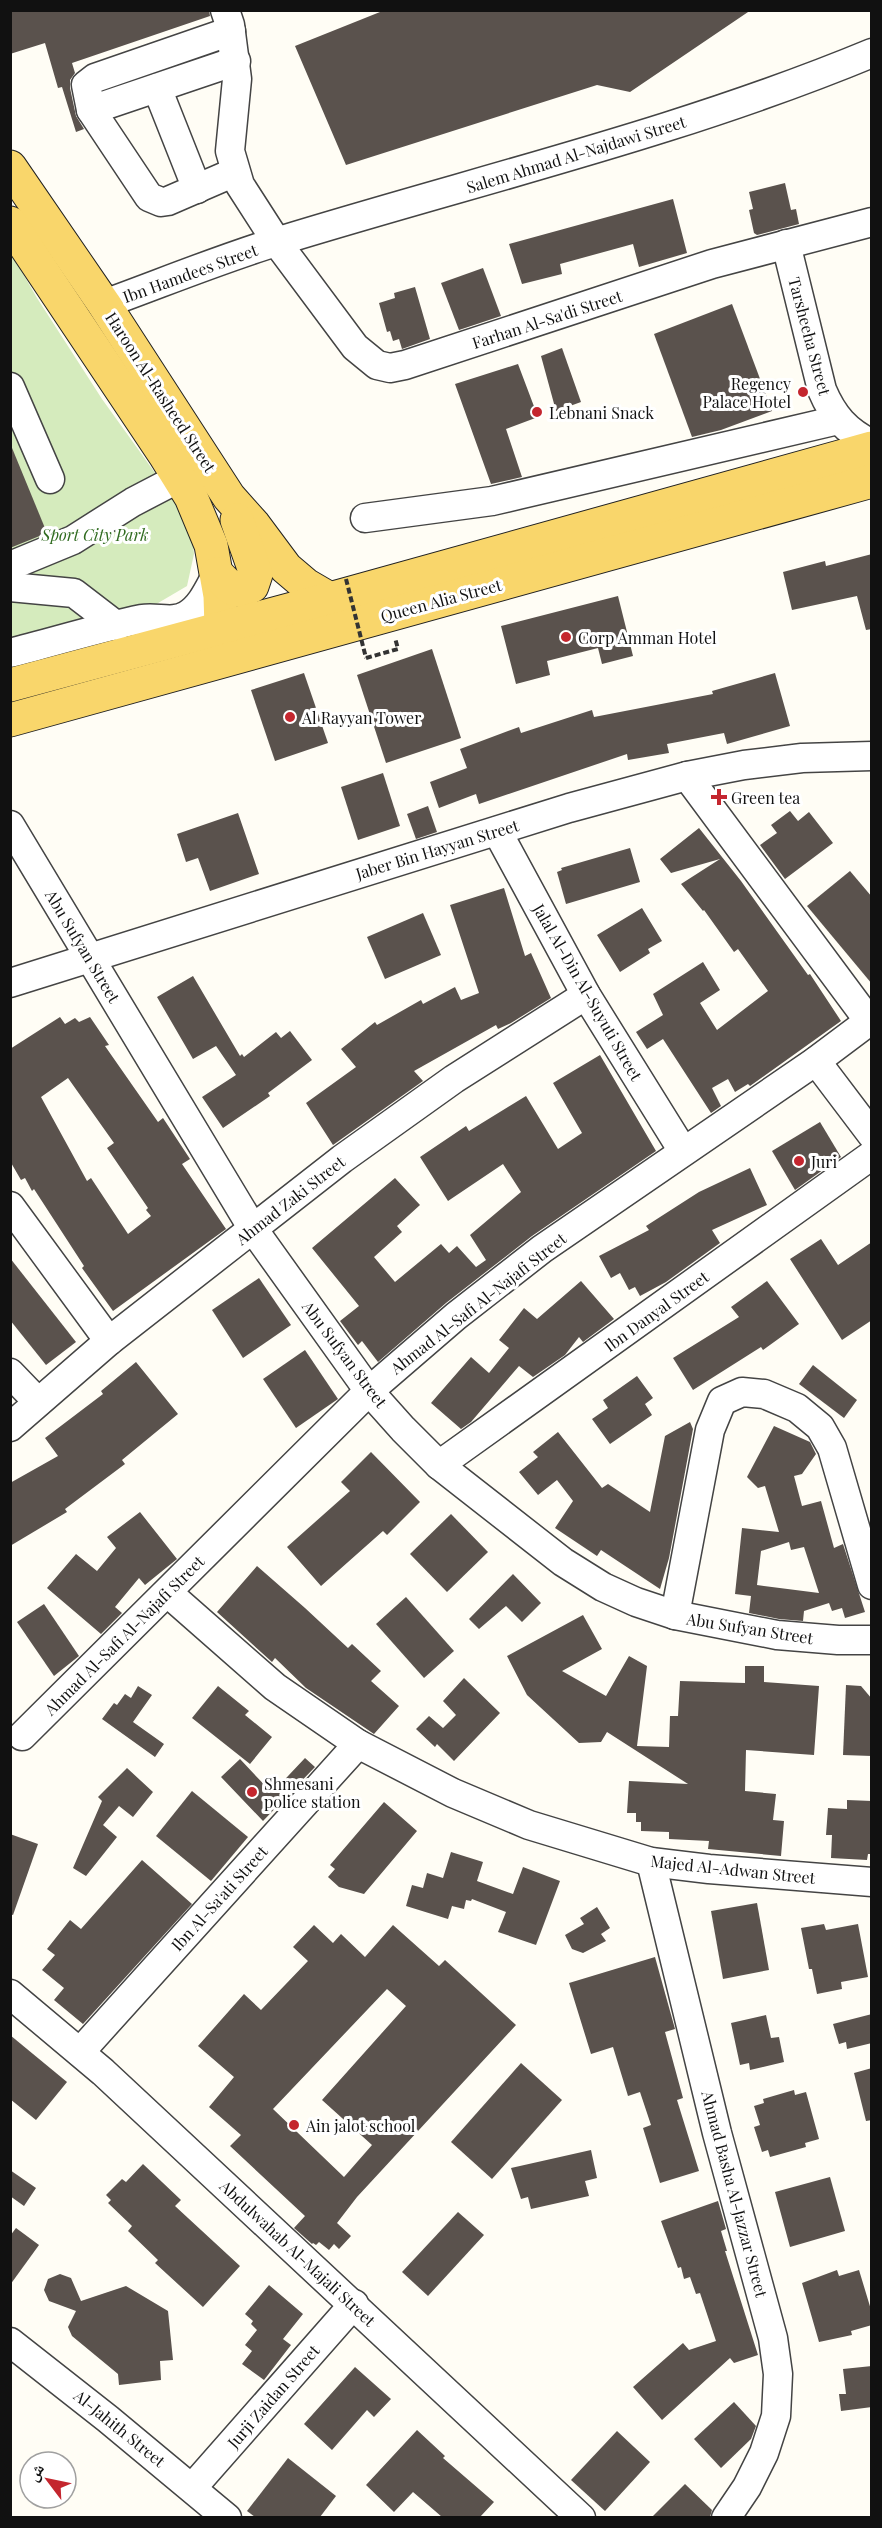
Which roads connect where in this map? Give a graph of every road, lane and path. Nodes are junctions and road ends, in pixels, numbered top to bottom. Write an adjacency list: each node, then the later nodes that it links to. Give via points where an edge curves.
1 (228, 21): 3 (street); 5 (street, via 95,78 86,89)
2 (872, 53): 11 (street, Salem Ahmad Al-Najdawi Street, via 651,133)
3 (236, 61): 4 (street); 7 (street, via 230,141)
4 (157, 88): 5 (street); 8 (street)
5 (91, 110): 8 (street, via 149,197 161,202)
6 (10, 167): 14 (main road, Haroon Al-Rasheed Street)
7 (235, 172): 8 (street); 11 (street, Farhan Al-Sa'di Street)
8 (197, 189)
9 (872, 222): 12 (street, Farhan Al-Sa'di Street)
10 (10, 224): 13 (main road, Haroon Al-Rasheed Street)
11 (276, 242): 12 (street, Farhan Al-Sa'di Street, via 355,347 377,365 390,368 712,264); 14 (street, Ibn Hamdees Street)
12 (786, 244): 16 (street, Tarsheeha Street, via 822,390)
13 (25, 263): 18 (main road, Haroon Al-Rasheed Street)
14 (104, 304): 21 (main road, Haroon Al-Rasheed Street)
15 (10, 387): 19 (street)
16 (838, 420): 17 (street, Tarsheeha Street); 22 (street, via 492,501)
17 (872, 446): 26 (main road, Queen Alia Street)
18 (179, 478): 23 (street, via 73,540); 24 (main road, Haroon Al-Rasheed Street, via 210,545)
19 (50, 479)
20 (872, 481): 32 (main road, Queen Alia Street)
21 (229, 497): 24 (main road, via 256,574 252,586 242,591 231,588); 26 (main road, Haroon Al-Rasheed Street, via 286,568 306,585)
22 (365, 518)
23 (10, 566)
24 (217, 574): 27 (street, via 204,598 189,614 172,620 145,618); 28 (main road, Haroon Al-Rasheed Street)
25 (10, 587): 27 (street, via 74,593)
26 (338, 589): 28 (main road, Queen Alia Street); 29 (path, bridge, via 366,658)
27 (117, 626): 30 (street)
28 (221, 627): 31 (main road, Queen Alia Street)
29 (398, 649)
30 (10, 653)
31 (10, 685)
32 (10, 720)
33 (872, 756): 34 (street, Jaber Bin Hayyan Street, via 802,758)
34 (687, 776): 36 (street, Jaber Bin Hayyan Street); 40 (street)
35 (10, 825): 37 (street, Abu Sufyan Street)
36 (497, 831): 37 (street, Jaber Bin Hayyan Street); 39 (street, Jalal Al-Din Al-Suyuti Street)
37 (90, 958): 38 (street, Jaber Bin Hayyan Street); 46 (street, Abu Sufyan Street)
38 (10, 983)
39 (586, 995): 43 (street, Jalal Al-Din Al-Suyuti Street); 46 (street, Ahmad Zaki Street, via 425,1098)
40 (870, 1020): 41 (street, Ahmad Al-Safi Al-Najafi Street)
41 (816, 1061): 42 (street); 43 (street, Ahmad Al-Safi Al-Najafi Street)
42 (872, 1135)
43 (683, 1151): 49 (street, Ahmad Al-Safi Al-Najafi Street, via 542,1250 456,1316)
44 (872, 1155): 52 (street, Ibn Danyal Street)
45 (10, 1206): 47 (street)
46 (254, 1229): 47 (street, Ahmad Zaki Street); 49 (street, Abu Sufyan Street)
47 (109, 1341): 50 (street, Ahmad Zaki Street)
48 (10, 1374): 50 (street)
49 (369, 1391): 52 (street, Abu Sufyan Street); 54 (street, Ahmad Al-Safi Al-Najafi Street)
50 (39, 1402): 51 (street, Ahmad Zaki Street)
51 (10, 1427)
52 (439, 1466): 55 (street, Abu Sufyan Street, via 563,1562 603,1587)
53 (872, 1585): 55 (street, via 832,1448 820,1427 797,1408 764,1394 742,1392 722,1401 710,1430)
54 (168, 1593): 57 (street, Ahmad Al-Safi Al-Najafi Street); 58 (street, Majed Al-Adwan Street, via 275,1687)
55 (675, 1616): 56 (street, Abu Sufyan Street, via 777,1635)
56 (872, 1640)
57 (22, 1736)
58 (358, 1744): 59 (street, Majed Al-Adwan Street, via 453,1793 529,1825); 62 (street, Ibn Al-Sa'ati Street)
59 (651, 1862): 60 (street, Majed Al-Adwan Street); 68 (street, Ahmad Basha Al-Jazzar Street, via 717,2133 773,2338 778,2374 776,2416 764,2453)
60 (872, 1882)
61 (10, 1994): 62 (street, Abdulwahab Al-Majali Street)
62 (80, 2052): 63 (street, Abdulwahab Al-Majali Street)
63 (354, 2304): 65 (street, Jurji Zaidan Street); 67 (street, Abdulwahab Al-Majali Street)
64 (10, 2342): 65 (street, Al-Jahith Street)
65 (192, 2488): 66 (street, Al-Jahith Street)
66 (227, 2517)
67 (581, 2517)
68 (726, 2517)

